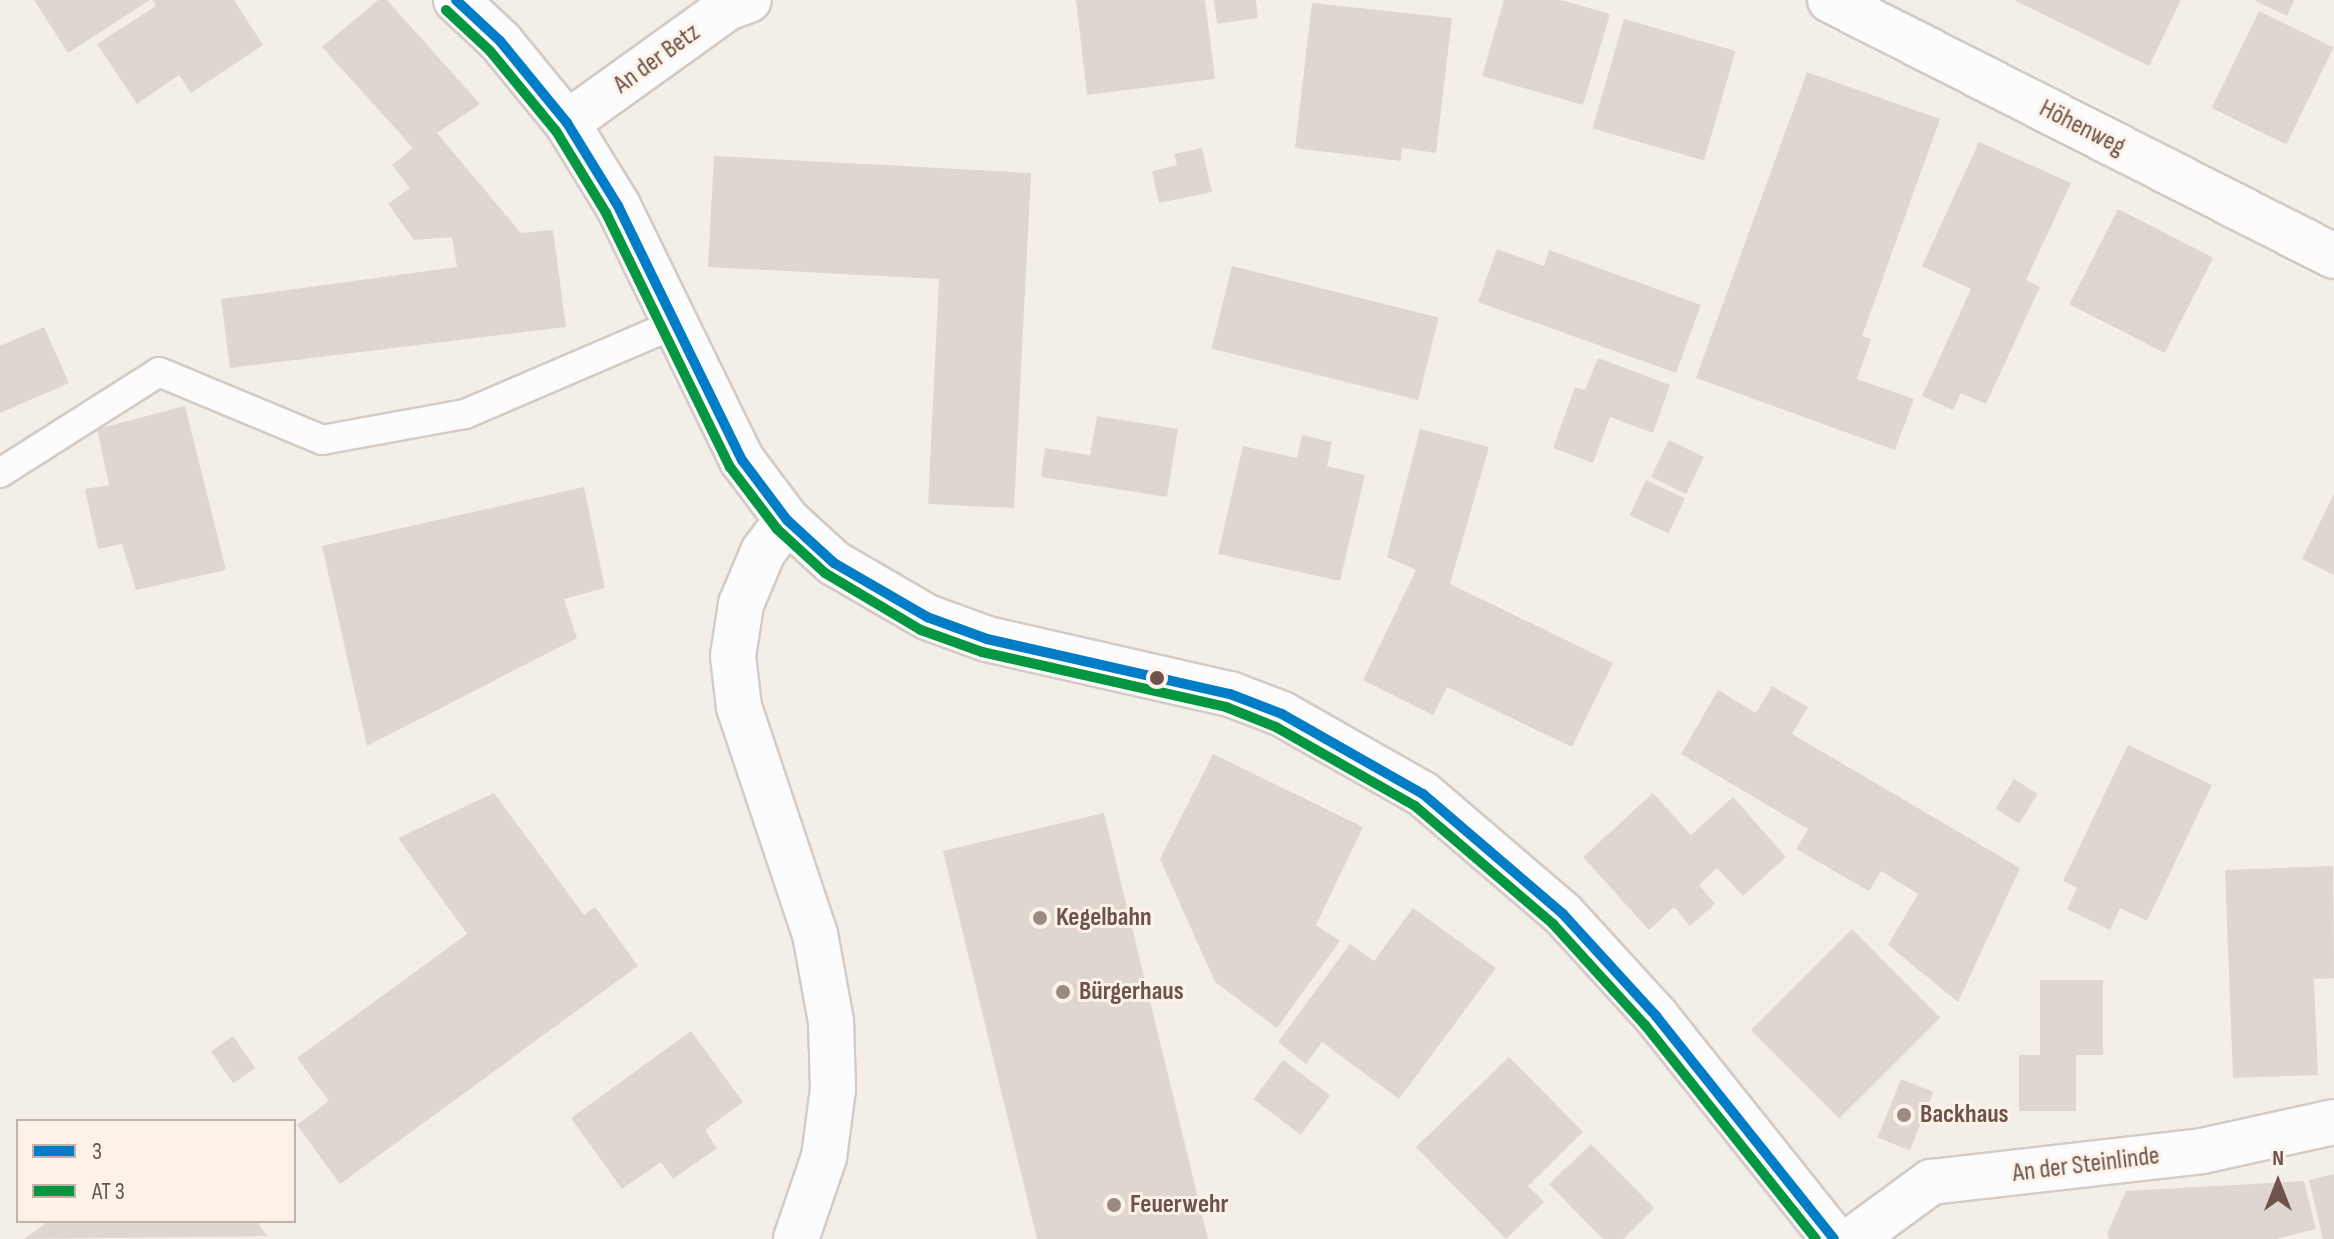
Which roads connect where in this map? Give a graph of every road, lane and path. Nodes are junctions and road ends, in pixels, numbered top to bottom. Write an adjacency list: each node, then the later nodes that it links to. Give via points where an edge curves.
1 (456, 0): 4 (street, via 500,41)
2 (749, 0): 4 (street, An der Betz, via 727,8)
3 (1830, 0): 5 (street, Höhenweg)
4 (567, 123): 6 (street, via 618,206)
5 (2334, 256)
6 (673, 325): 7 (lane, via 465,414 322,440 159,372); 8 (street, via 742,460)
7 (0, 473)
8 (787, 520): 10 (street, via 763,552 741,604 733,656 739,707 815,934 831,1021 833,1089 824,1157); 11 (street, via 834,563 927,617 987,639 1230,694 1329,737 1423,794 1563,914 1656,1016)
9 (2334, 1122): 12 (street, An der Steinlinde, via 2202,1151 1931,1182)
10 (796, 1239)
11 (1834, 1239)
12 (1853, 1239)

